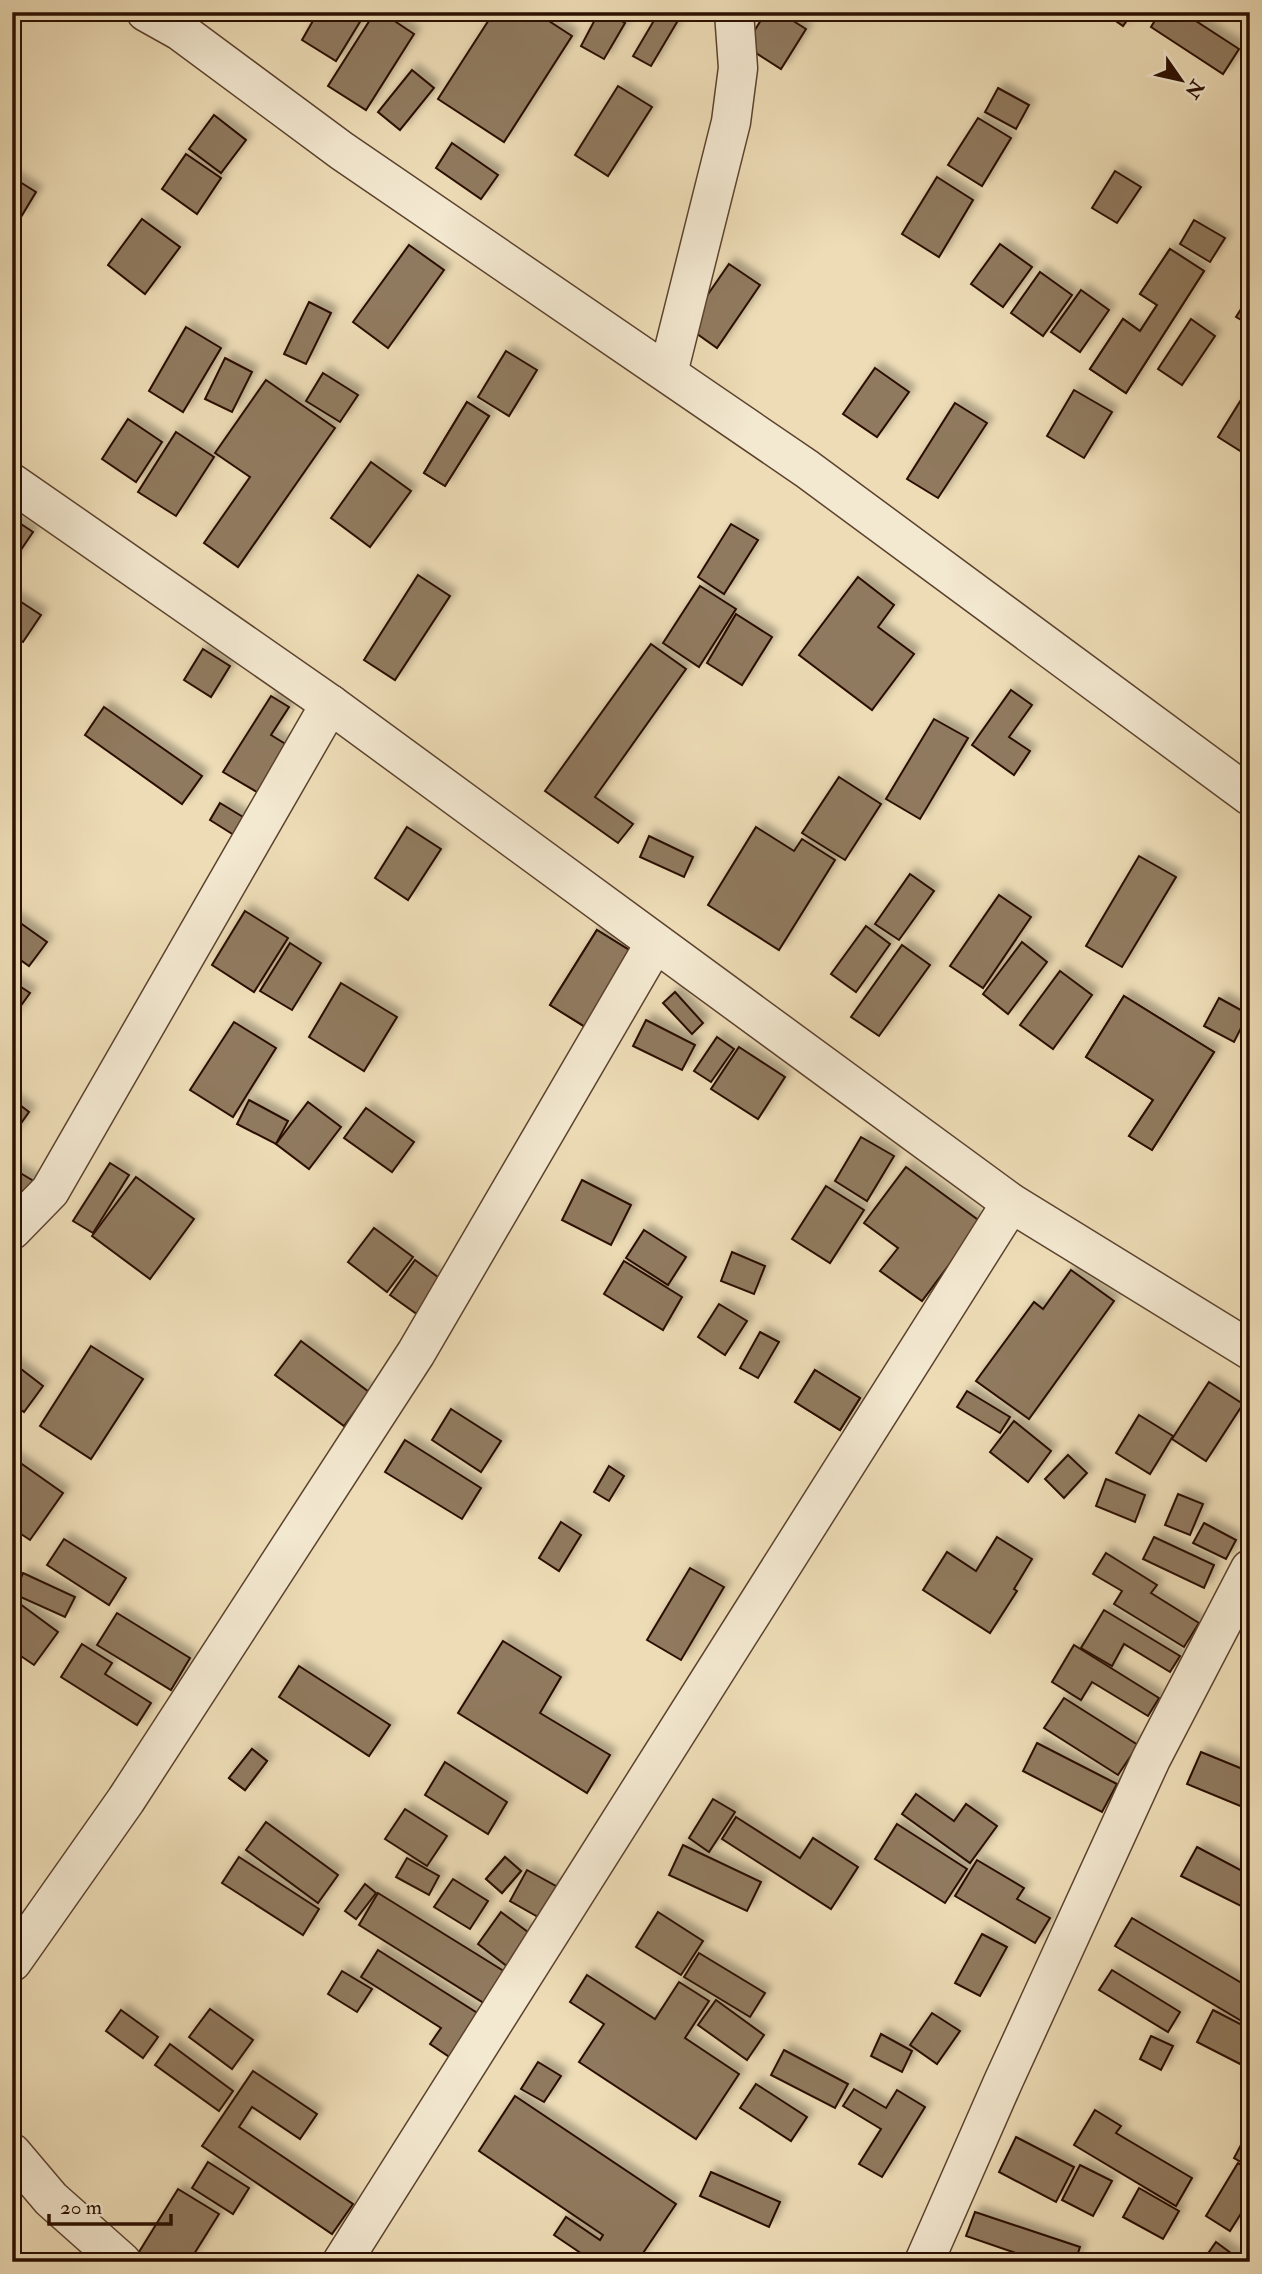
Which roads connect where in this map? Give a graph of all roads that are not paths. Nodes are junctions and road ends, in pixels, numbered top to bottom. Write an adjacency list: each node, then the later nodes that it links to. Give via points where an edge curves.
1 (146, 12): 3 (street, via 180,31 342,151)
2 (734, 12): 3 (street, via 738,68 731,122)
3 (668, 373): 6 (street, via 807,469)
4 (12, 483): 5 (street)
5 (330, 704): 7 (street); 9 (street, via 50,1191)
6 (1250, 796)
7 (655, 943): 8 (street); 12 (street, via 416,1353 126,1800)
8 (1011, 1203): 10 (street); 15 (street)
9 (12, 1230)
10 (1250, 1350)
11 (1250, 1569): 16 (street, via 1151,1759)
12 (12, 1962)
13 (12, 2153): 14 (street, via 51,2199)
14 (122, 2262)
15 (342, 2262)
16 (924, 2262)

